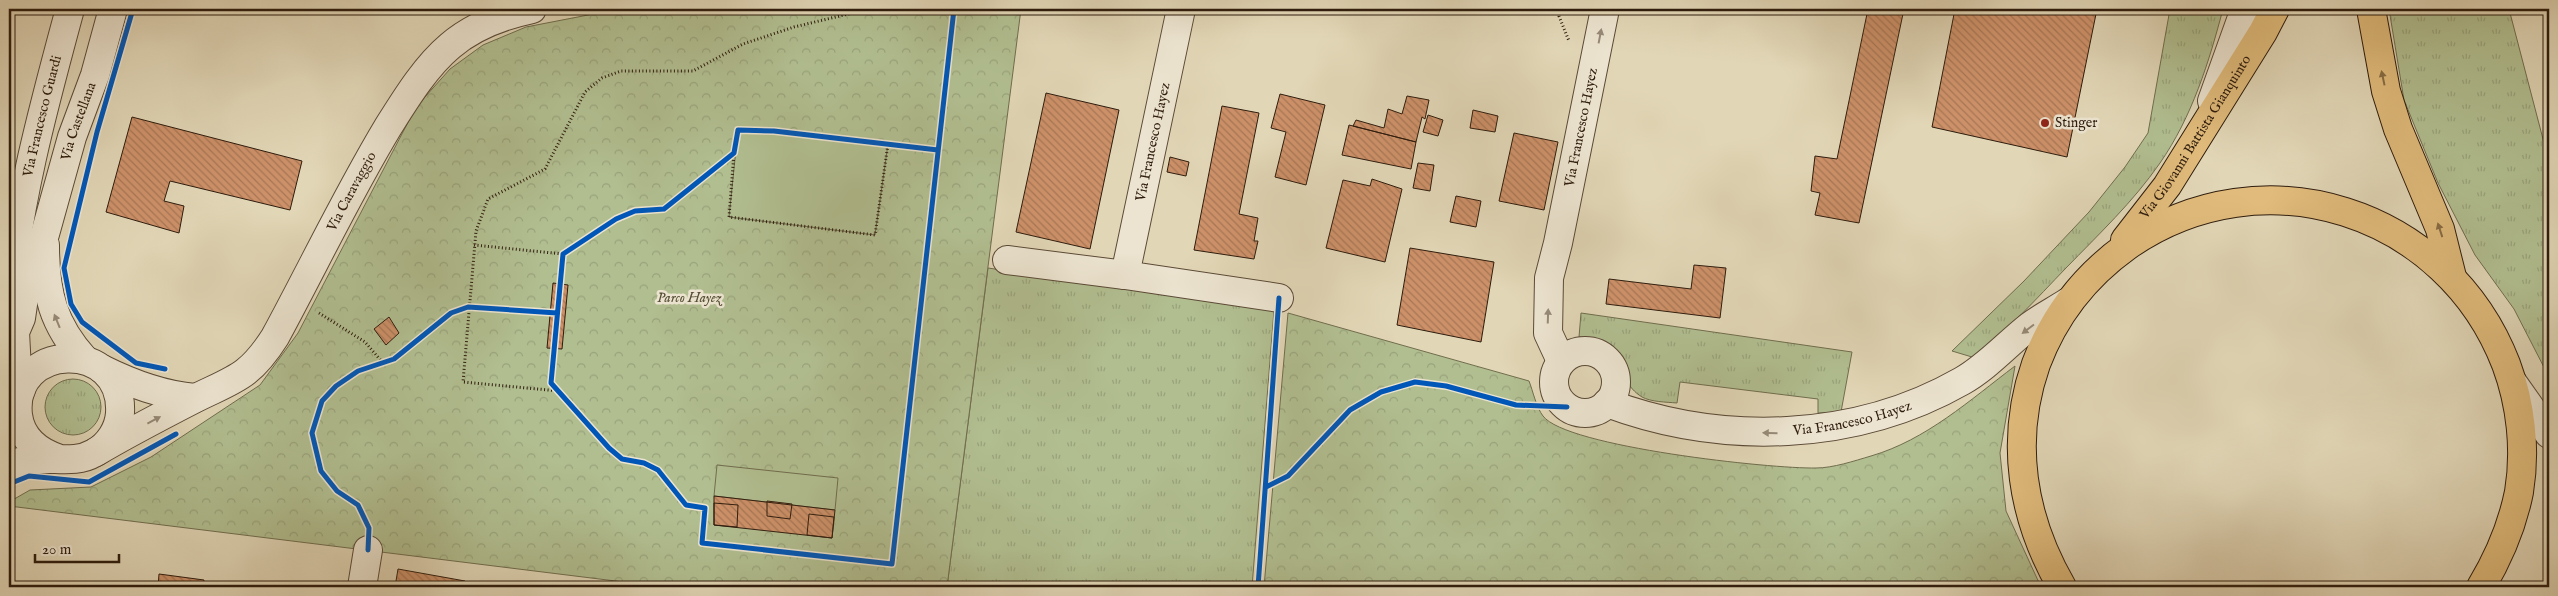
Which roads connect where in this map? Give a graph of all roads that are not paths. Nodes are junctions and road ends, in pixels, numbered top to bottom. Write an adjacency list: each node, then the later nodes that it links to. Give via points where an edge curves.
1 (65, 9): 11 (street, Via Francesco Guardi)
2 (113, 9): 10 (street, Via Castellana)
3 (1181, 9): 14 (street, Via Francesco Hayez)
4 (1605, 9): 20 (street, Via Francesco Hayez, one-way to 4, via 1548,333 1549,278)
5 (2246, 9): 9 (street)
6 (2275, 9): 9 (main road, Via Giovanni Battista Gianquinto)
7 (2372, 9): 15 (main road, one-way to 7, via 2440,229 2386,91)
8 (523, 10): 23 (street, Via Caravaggio, via 469,33 435,60 377,147 275,337 254,365 229,384)
9 (2201, 132): 13 (main road, Via Giovanni Battista Gianquinto, via 2154,204)
10 (45, 234): 19 (street, Via Castellana, via 26,284 21,318); 21 (street, Via Castellana, one-way to 10, via 68,341 54,311 46,282)
11 (11, 253): 18 (street, Via Francesco Guardi)
12 (1007, 260): 14 (street)
13 (2108, 260): 15 (main road, via 2147,232 2190,213 2236,202 2283,200 2330,206 2375,222 2416,246); 17 (main road)
14 (1126, 275): 16 (street)
15 (2452, 277): 22 (main road, via 2478,309 2498,344)
16 (1279, 298)
17 (2068, 302): 25 (street, Via Francesco Hayez, one-way to 25, via 2031,326 1965,380 1919,402 1854,422 1798,432 1718,430 1673,423); 32 (main road, via 2042,350 2029,384 2021,456 2024,491 2033,526 2046,560)
18 (9, 303)
19 (12, 327): 24 (street, Via Castellana, via 17,370)
20 (1561, 361): 25 (street, via 1556,370 1555,391 1567,407 1583,413); 25 (street, via 1569,355 1588,351 1606,359 1615,376 1613,395)
21 (93, 364): 23 (street, via 159,393); 24 (street, via 69,357 49,362 33,372); 27 (street, Via Castellana, via 112,380 117,392 119,416 111,438)
22 (2513, 382): 26 (street); 33 (main road, via 2520,418 2519,491 2497,560)
23 (195, 398): 27 (street, Via Caravaggio, one-way to 23)
24 (16, 401): 28 (street, Via Castellana, via 26,438 39,450)
25 (1607, 404)
26 (2549, 434)
27 (96, 452): 28 (street, via 79,459)
28 (60, 459): 29 (street)
29 (9, 465)
30 (368, 550): 31 (street)
31 (362, 587)
32 (2062, 587)
33 (2481, 587)

